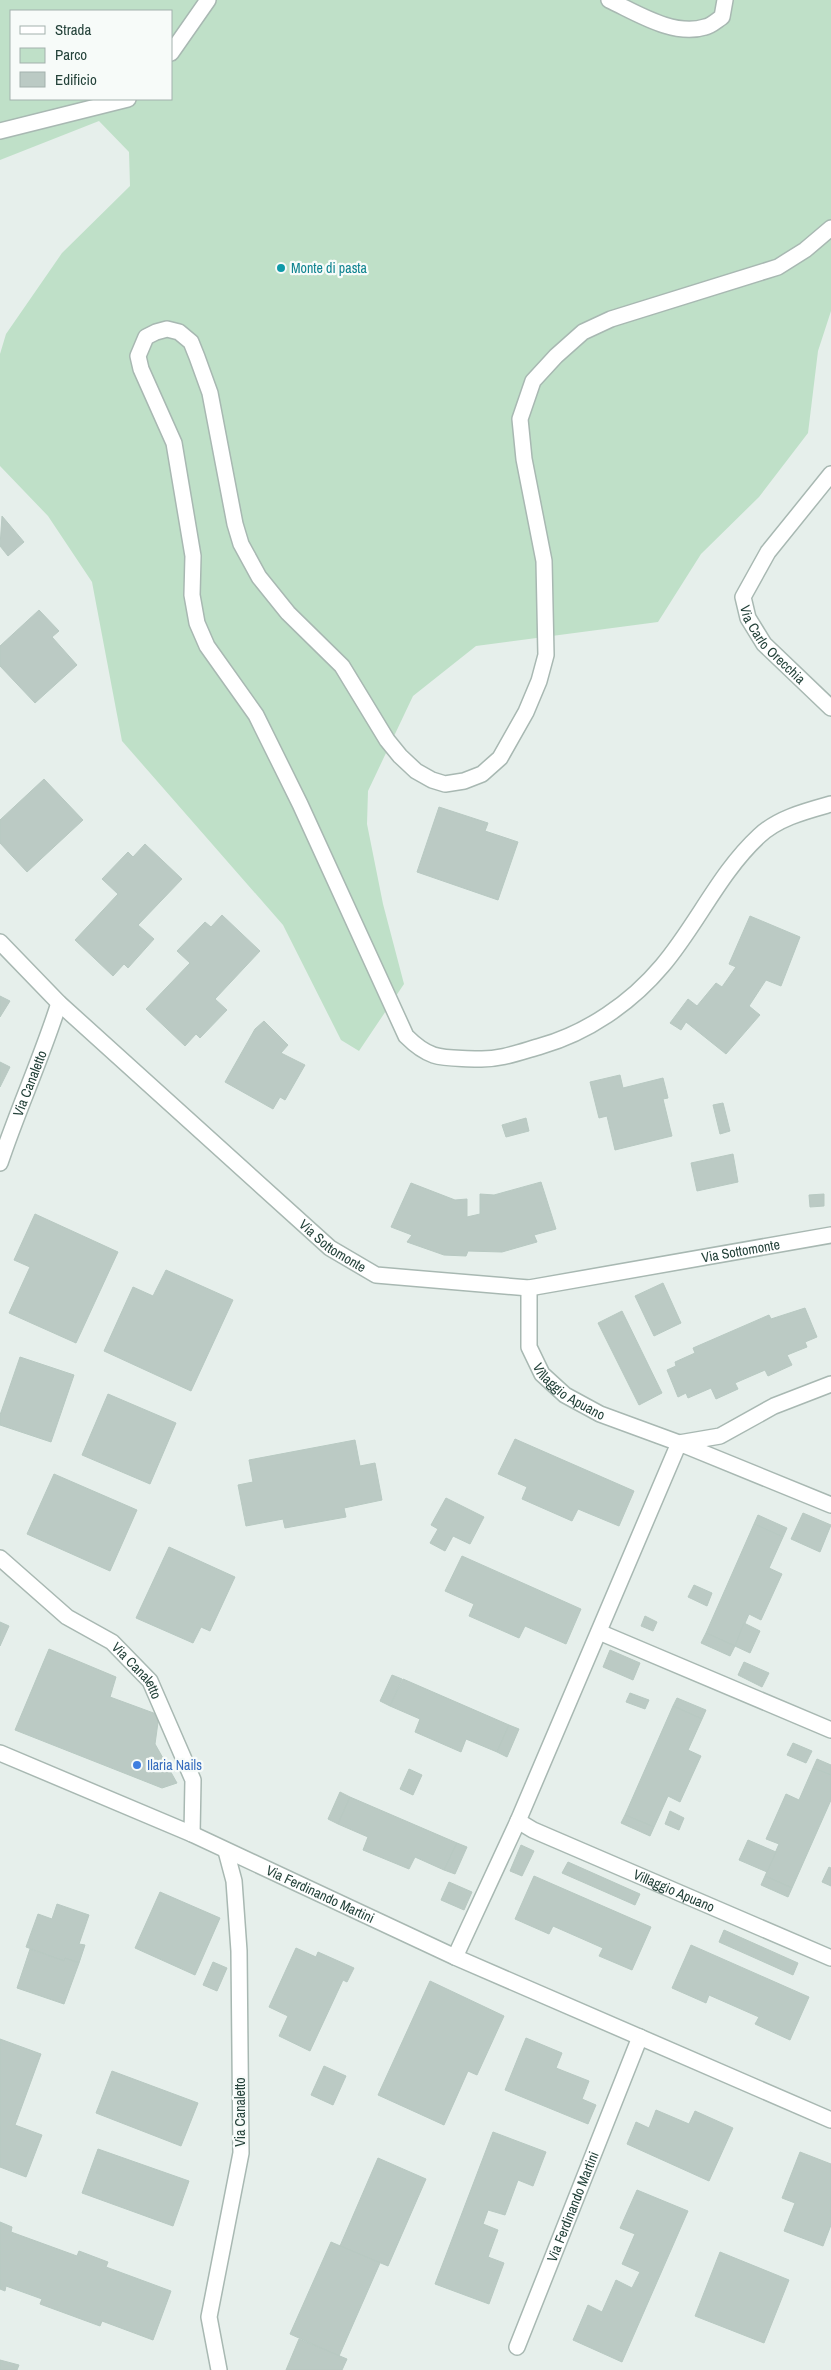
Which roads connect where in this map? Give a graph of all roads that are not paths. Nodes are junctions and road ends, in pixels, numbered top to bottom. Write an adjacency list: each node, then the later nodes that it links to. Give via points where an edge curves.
1 (208, 0): 4 (street)
2 (609, 0): 3 (street, via 646,18 691,30 707,27 722,17)
3 (725, 0)
4 (172, 52)
5 (124, 100): 6 (street)
6 (0, 132)
7 (831, 228): 10 (street, via 778,267 612,319 582,332 533,381 520,419 524,459 544,561 546,655 540,681 500,758 482,774 464,781 445,784 432,780 400,756 342,666 288,613 259,577 234,524 210,393 191,342 178,332 161,330 146,337 138,356 174,443 193,556 192,595 200,630 207,646 256,715 406,1036 420,1051 435,1056 493,1060 553,1043 593,1024 648,981 663,965 726,874 760,834 786,818)
8 (831, 474): 9 (street, Via Carlo Orecchia, via 768,552 743,597 748,618 764,644)
9 (831, 708)
10 (831, 804)
11 (0, 942): 12 (street, Via Sottomonte)
12 (59, 1003): 13 (street, Via Canaletto); 15 (street, Via Sottomonte, via 330,1248 376,1275)
13 (0, 1163)
14 (831, 1235): 15 (street, Via Sottomonte)
15 (529, 1288): 17 (street, Villaggio Apuano, via 529,1347 542,1374 565,1395 600,1414)
16 (831, 1384): 17 (street, Villaggio Apuano, via 774,1406 720,1436)
17 (679, 1443): 18 (street, Villaggio Apuano); 20 (street)
18 (831, 1505)
19 (0, 1558): 24 (street, Via Canaletto, via 67,1617 112,1642 150,1681 193,1780)
20 (599, 1632): 21 (street); 23 (street)
21 (831, 1730)
22 (0, 1753): 24 (street, Via Ferdinando Martini)
23 (518, 1821): 26 (street); 27 (street, Villaggio Apuano)
24 (192, 1834): 25 (street, Via Ferdinando Martini)
25 (226, 1851): 26 (street, Via Ferdinando Martini); 31 (street, Via Canaletto, via 234,1881 239,1951 240,2153 209,2317)
26 (455, 1957): 28 (street, Via Ferdinando Martini)
27 (831, 1958)
28 (640, 2037): 29 (street, Via Ferdinando Martini); 30 (street, Via Ferdinando Martini)
29 (831, 2120)
30 (517, 2347)
31 (219, 2370)

